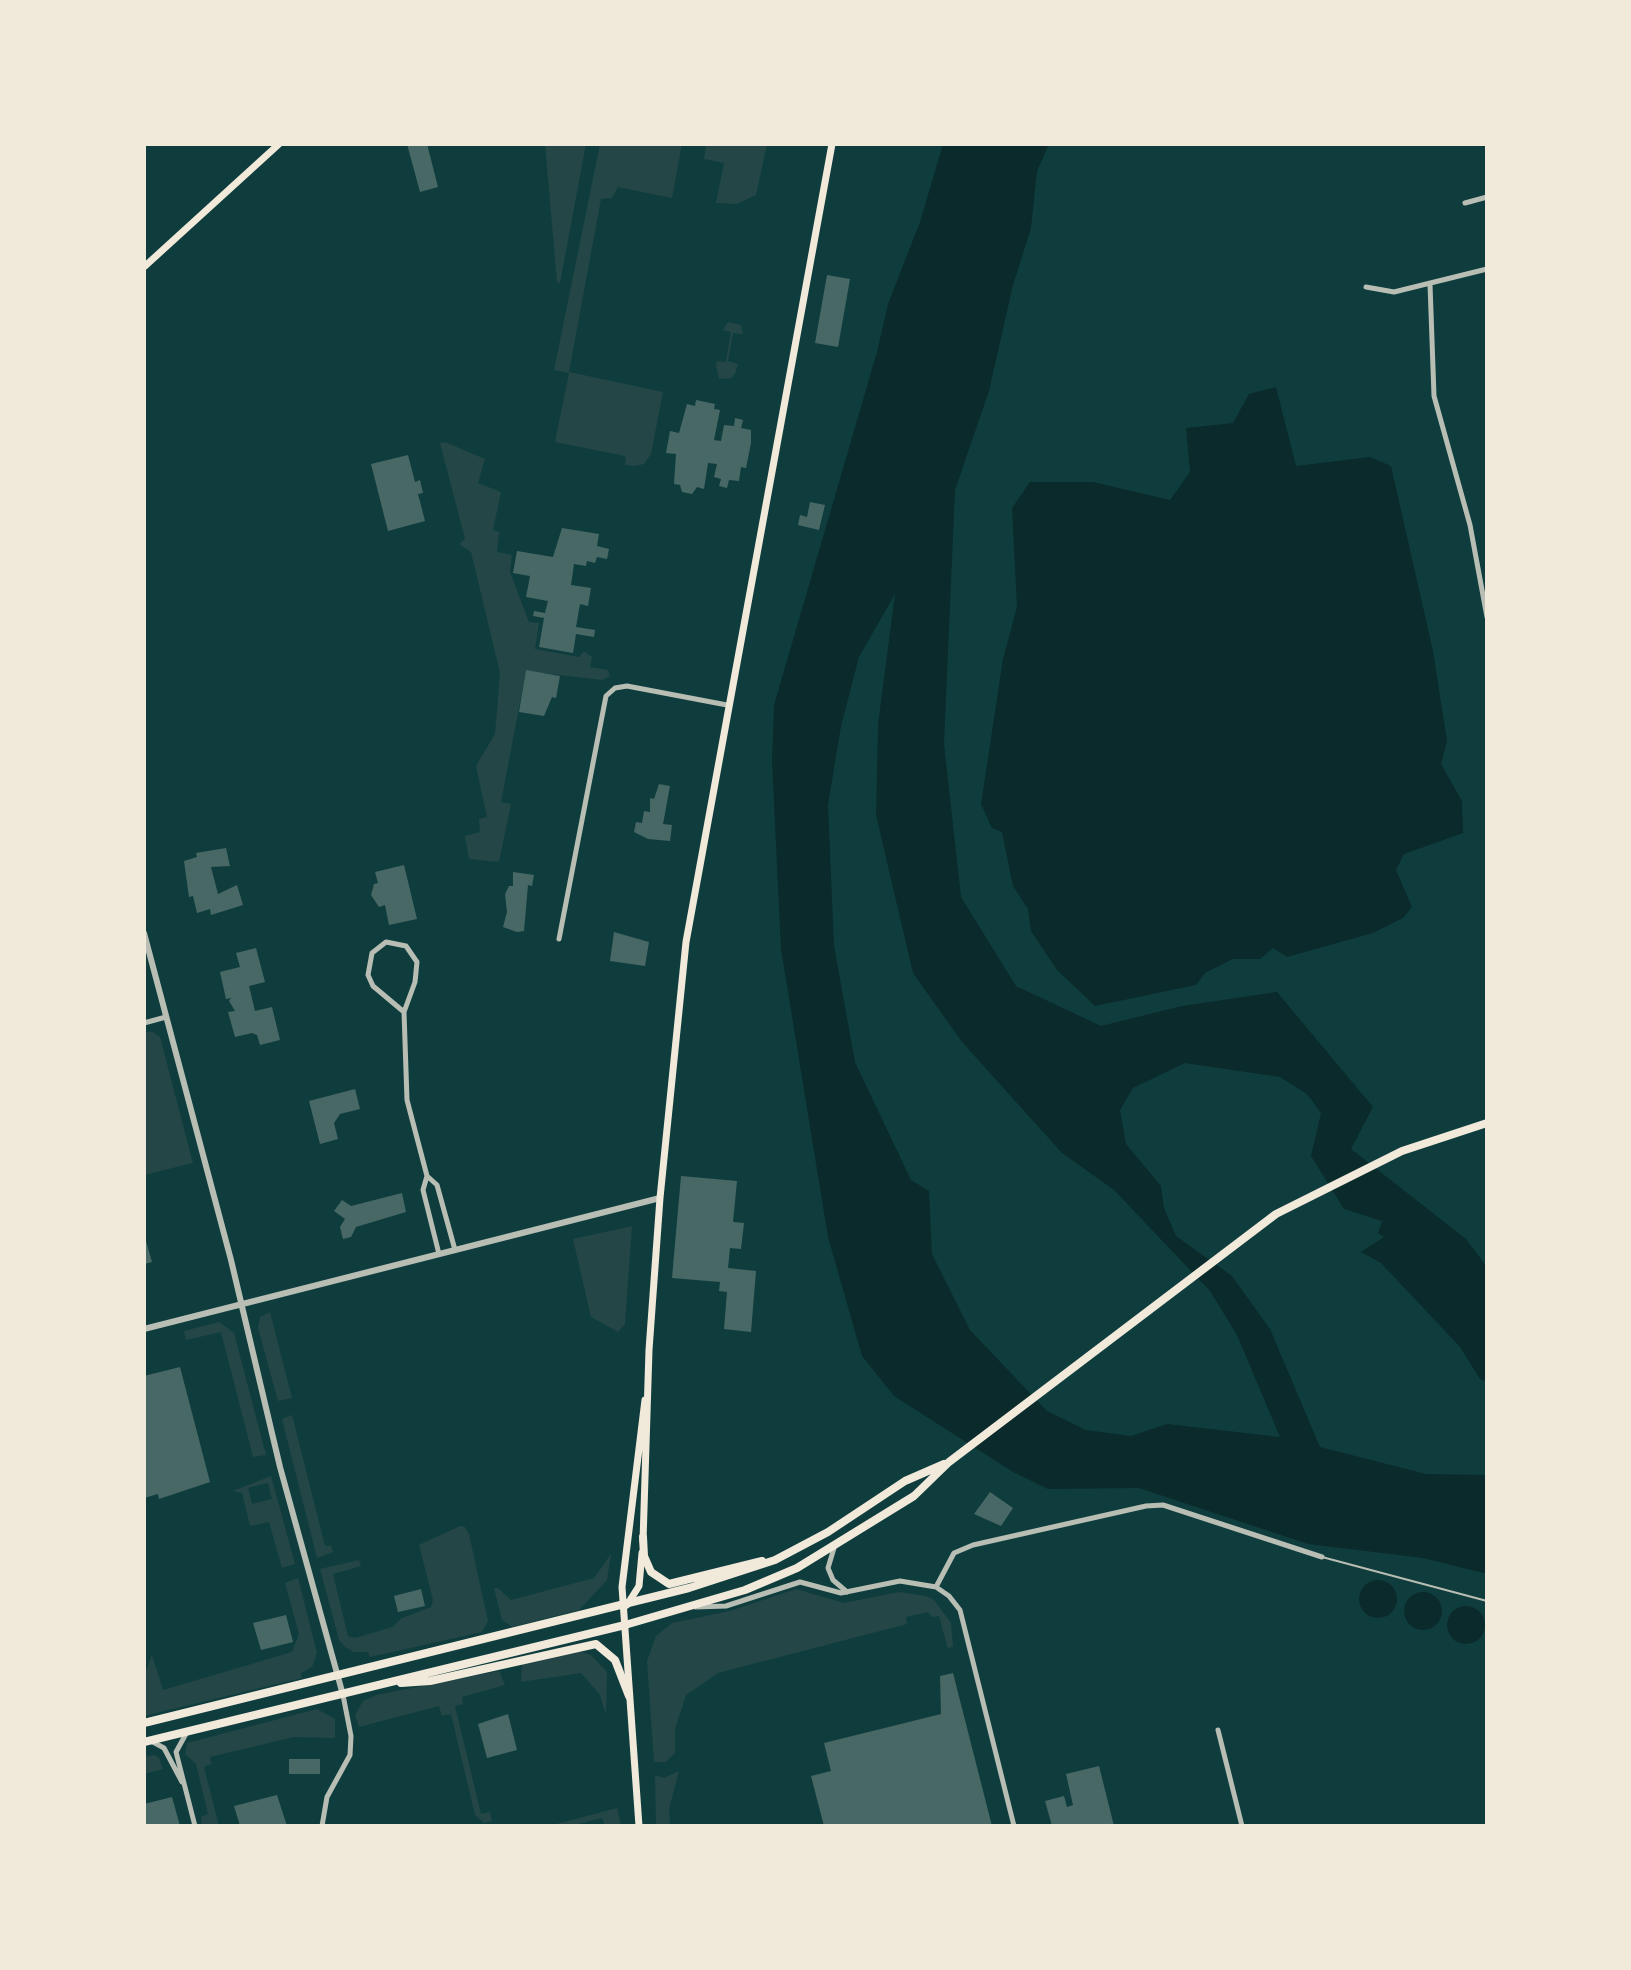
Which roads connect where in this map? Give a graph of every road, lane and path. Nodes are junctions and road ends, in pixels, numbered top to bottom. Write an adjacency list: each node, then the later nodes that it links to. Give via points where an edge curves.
1 (279, 144): 5 (main road)
2 (832, 144): 10 (main road)
3 (1487, 197): 4 (street)
4 (1465, 203)
5 (145, 264)
6 (1487, 269): 7 (street)
7 (1430, 284): 8 (street, via 1394,292); 9 (street, via 1434,396 1470,525)
8 (1366, 287)
9 (1487, 617)
10 (727, 705): 12 (street, via 627,686 606,696); 18 (main road, via 686,942)
11 (144, 933): 14 (street)
12 (559, 939)
13 (404, 1012): 13 (street, via 417,962 406,946 386,942 372,953 368,975 373,986); 17 (street, via 407,1100)
14 (166, 1017): 15 (street); 21 (street)
15 (144, 1023)
16 (1487, 1123): 24 (highway, via 1402,1151 1276,1214)
17 (427, 1176): 19 (street, via 437,1185); 20 (street, via 423,1190)
18 (660, 1198): 19 (street); 23 (main road)
19 (455, 1250): 20 (street)
20 (439, 1254): 21 (street)
21 (241, 1305): 22 (street); 35 (street)
22 (144, 1329)
23 (647, 1390): 25 (main road); 32 (main road, via 622,1586)
24 (949, 1462): 26 (highway, via 914,1496); 28 (highway, via 905,1481)
25 (643, 1537): 28 (highway, via 651,1572 669,1584); 32 (main road, via 639,1586)
26 (834, 1548): 30 (street, via 829,1572); 33 (highway)
27 (1322, 1557): 29 (street, via 1163,1505 1146,1506 973,1545 954,1553); 31 (lane)
28 (775, 1560): 32 (highway)
29 (936, 1587): 30 (street, via 900,1581); 47 (street, via 960,1610)
30 (848, 1593): 33 (street, via 800,1582 726,1606)
31 (1487, 1601)
32 (625, 1607): 34 (main road); 35 (highway)
33 (693, 1607): 34 (highway)
34 (625, 1625): 36 (highway); 38 (main road)
35 (339, 1675): 37 (street); 39 (highway)
36 (384, 1684): 37 (highway); 38 (highway, via 430,1681 596,1644 615,1660)
37 (343, 1695): 41 (highway); 45 (street, via 350,1755 327,1797)
38 (629, 1696): 46 (main road)
39 (144, 1723)
40 (1218, 1730): 48 (street)
41 (188, 1732): 42 (highway); 43 (street, via 176,1752)
42 (147, 1741): 43 (street, via 164,1748)
43 (185, 1786): 44 (street)
44 (195, 1826)
45 (322, 1826)
46 (639, 1826)
47 (1014, 1826)
48 (1242, 1826)

